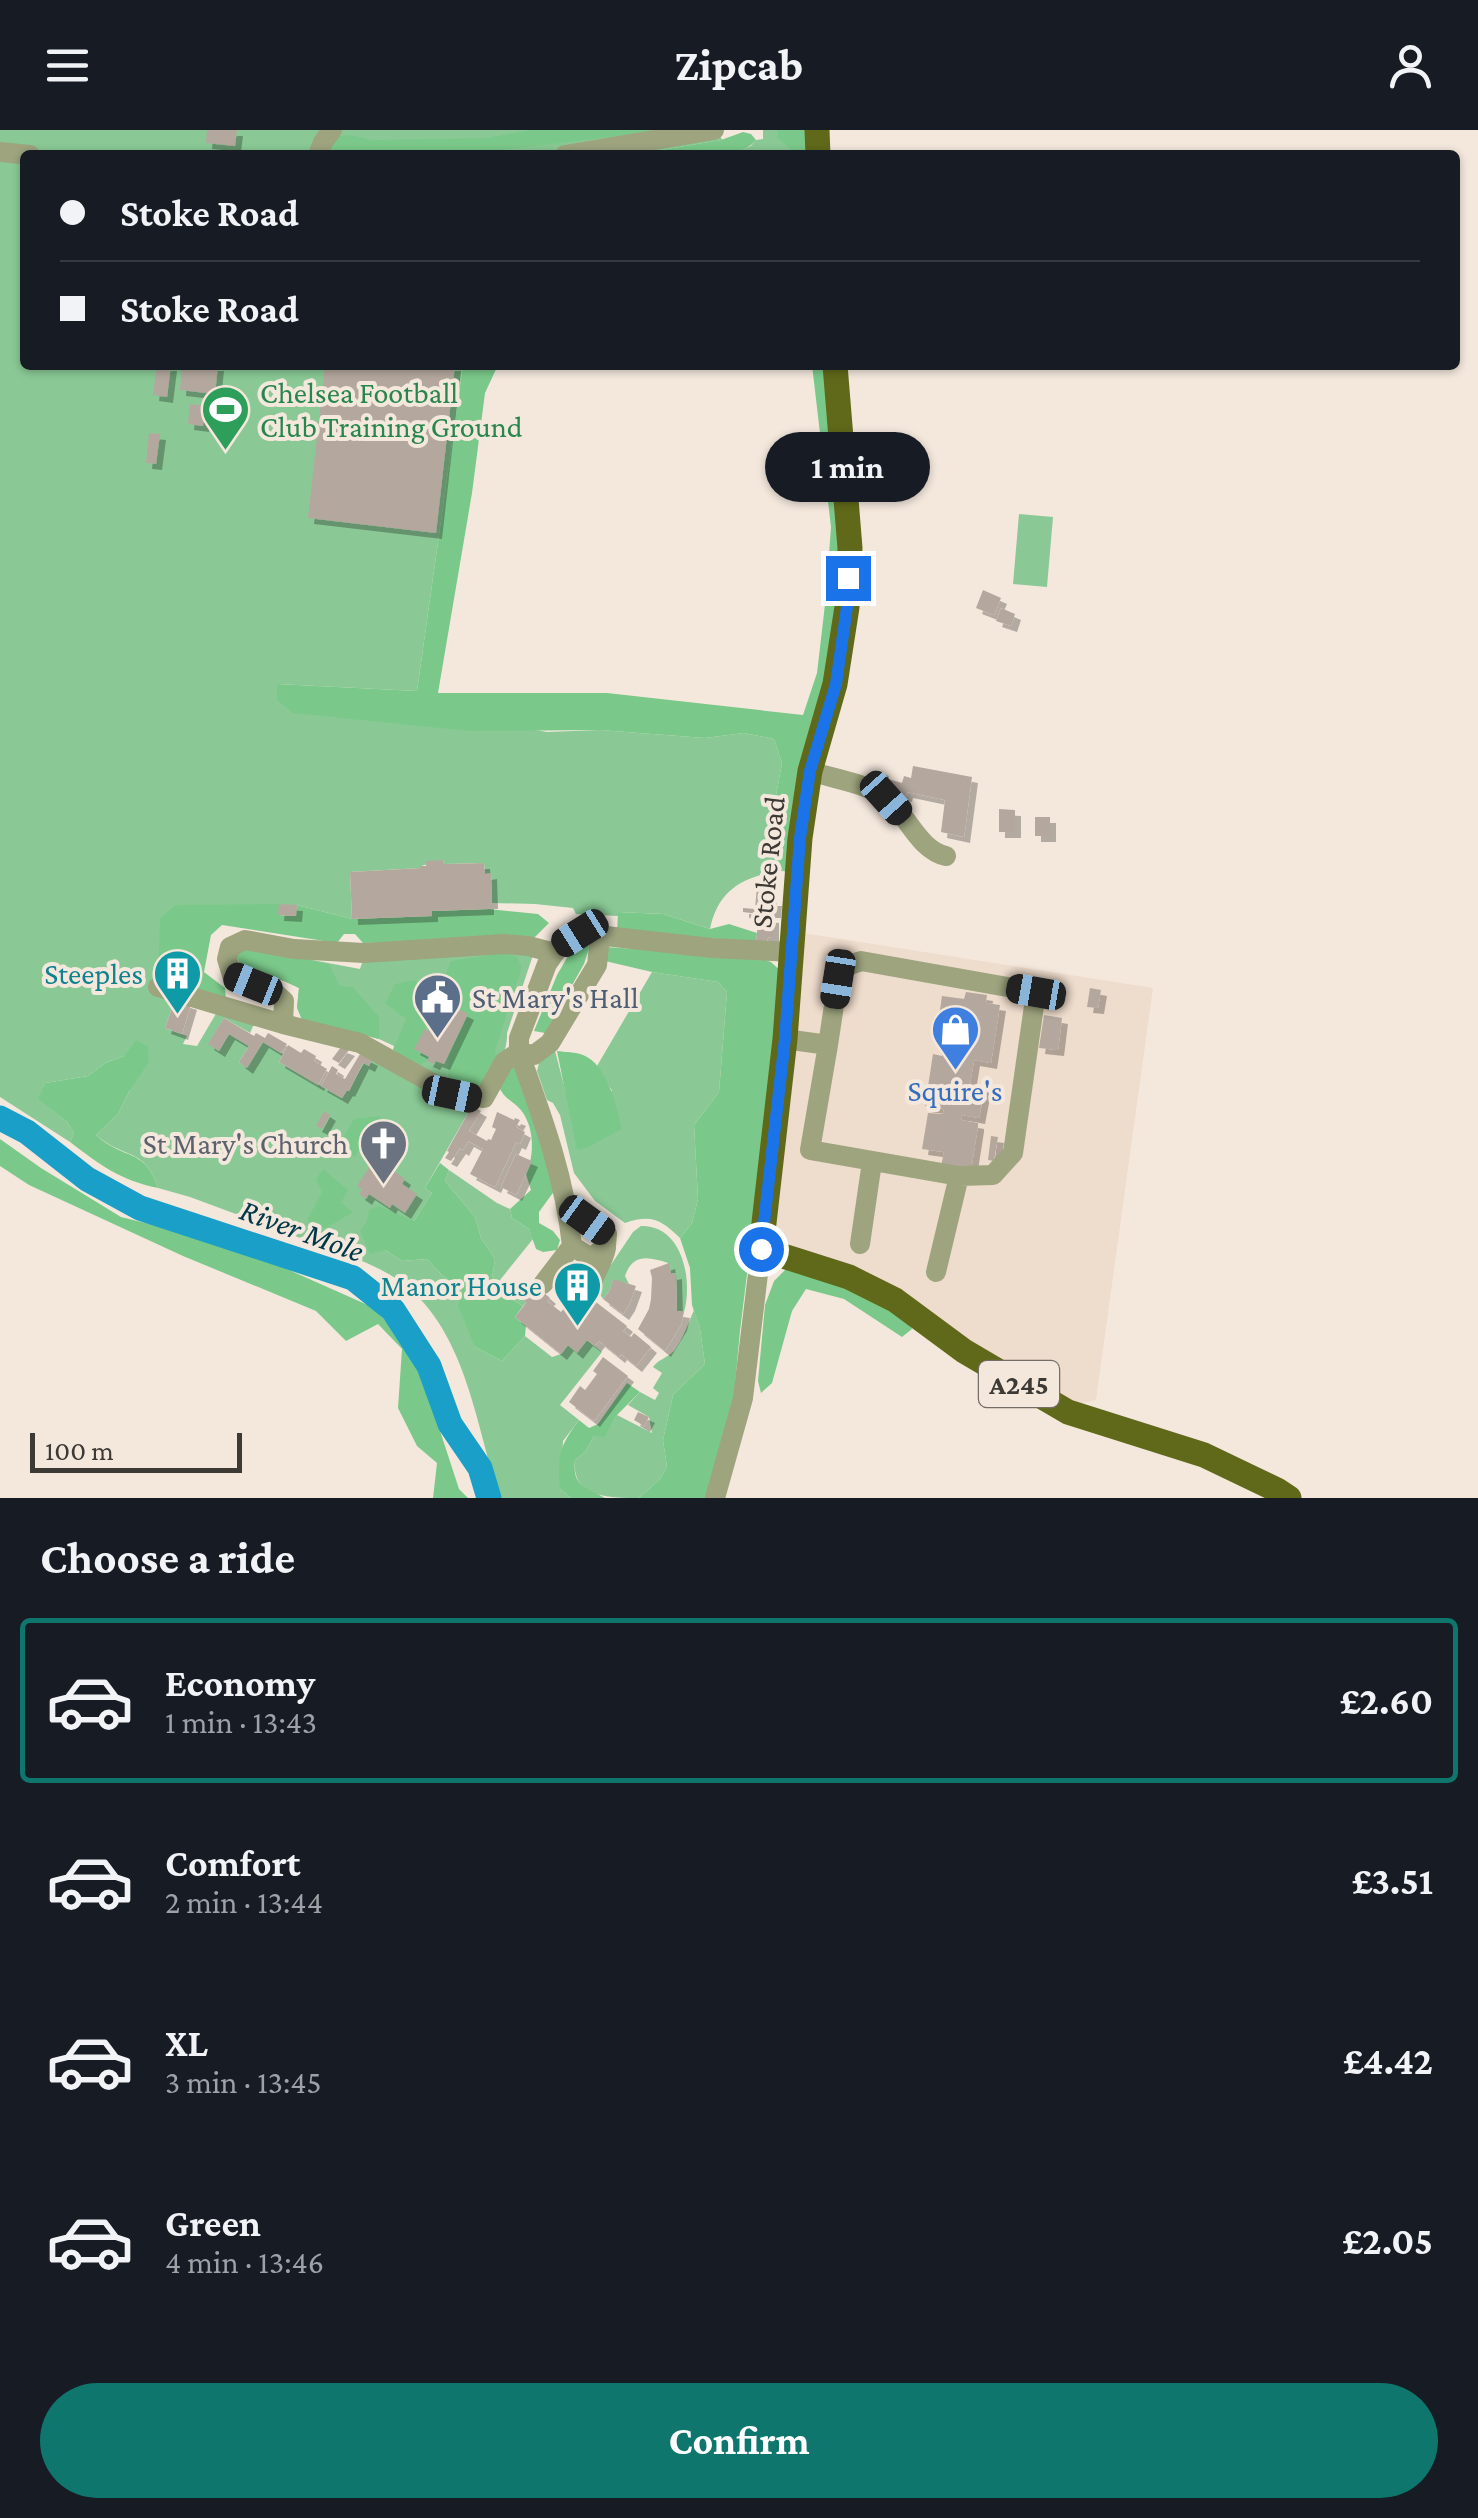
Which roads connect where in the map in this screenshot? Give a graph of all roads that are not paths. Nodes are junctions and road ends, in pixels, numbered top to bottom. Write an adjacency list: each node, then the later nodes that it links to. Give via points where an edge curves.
1 (714, 130): 2 (street)
2 (595, 150)
3 (835, 370): 4 (main road, Stoke Road, via 848,588 836,684)
4 (810, 771): 5 (street, via 886,798 932,851); 8 (main road, Stoke Road)
5 (946, 856)
6 (600, 936): 7 (street, via 580,933); 8 (street); 13 (street, via 596,964 550,1043 534,1055)
7 (554, 952): 10 (street, via 504,944 364,953 245,940 230,947 232,975 284,1001); 13 (street, via 518,1038)
8 (792, 952): 11 (main road, Stoke Road)
9 (158, 987): 10 (street)
10 (283, 1024): 13 (street, via 360,1044 452,1094 476,1099 484,1098 504,1062)
11 (785, 1039): 12 (street); 20 (main road, Stoke Road)
12 (828, 1046): 14 (street, via 810,1150); 15 (street, via 838,979 861,961 1036,992 1013,1152 993,1175)
13 (520, 1052): 16 (street)
14 (872, 1162): 15 (street); 17 (street)
15 (958, 1176): 21 (street)
16 (567, 1205): 18 (street); 19 (street, via 607,1234)
17 (860, 1244)
18 (572, 1246): 19 (street, via 592,1258); 22 (street)
19 (606, 1246): 23 (street)
20 (761, 1249): 24 (street, via 743,1398); 25 (main road, A245, via 895,1300 964,1351 1068,1412 1204,1455)
21 (936, 1272)
22 (542, 1284)
23 (590, 1290)
24 (715, 1498)
25 (1288, 1498)

